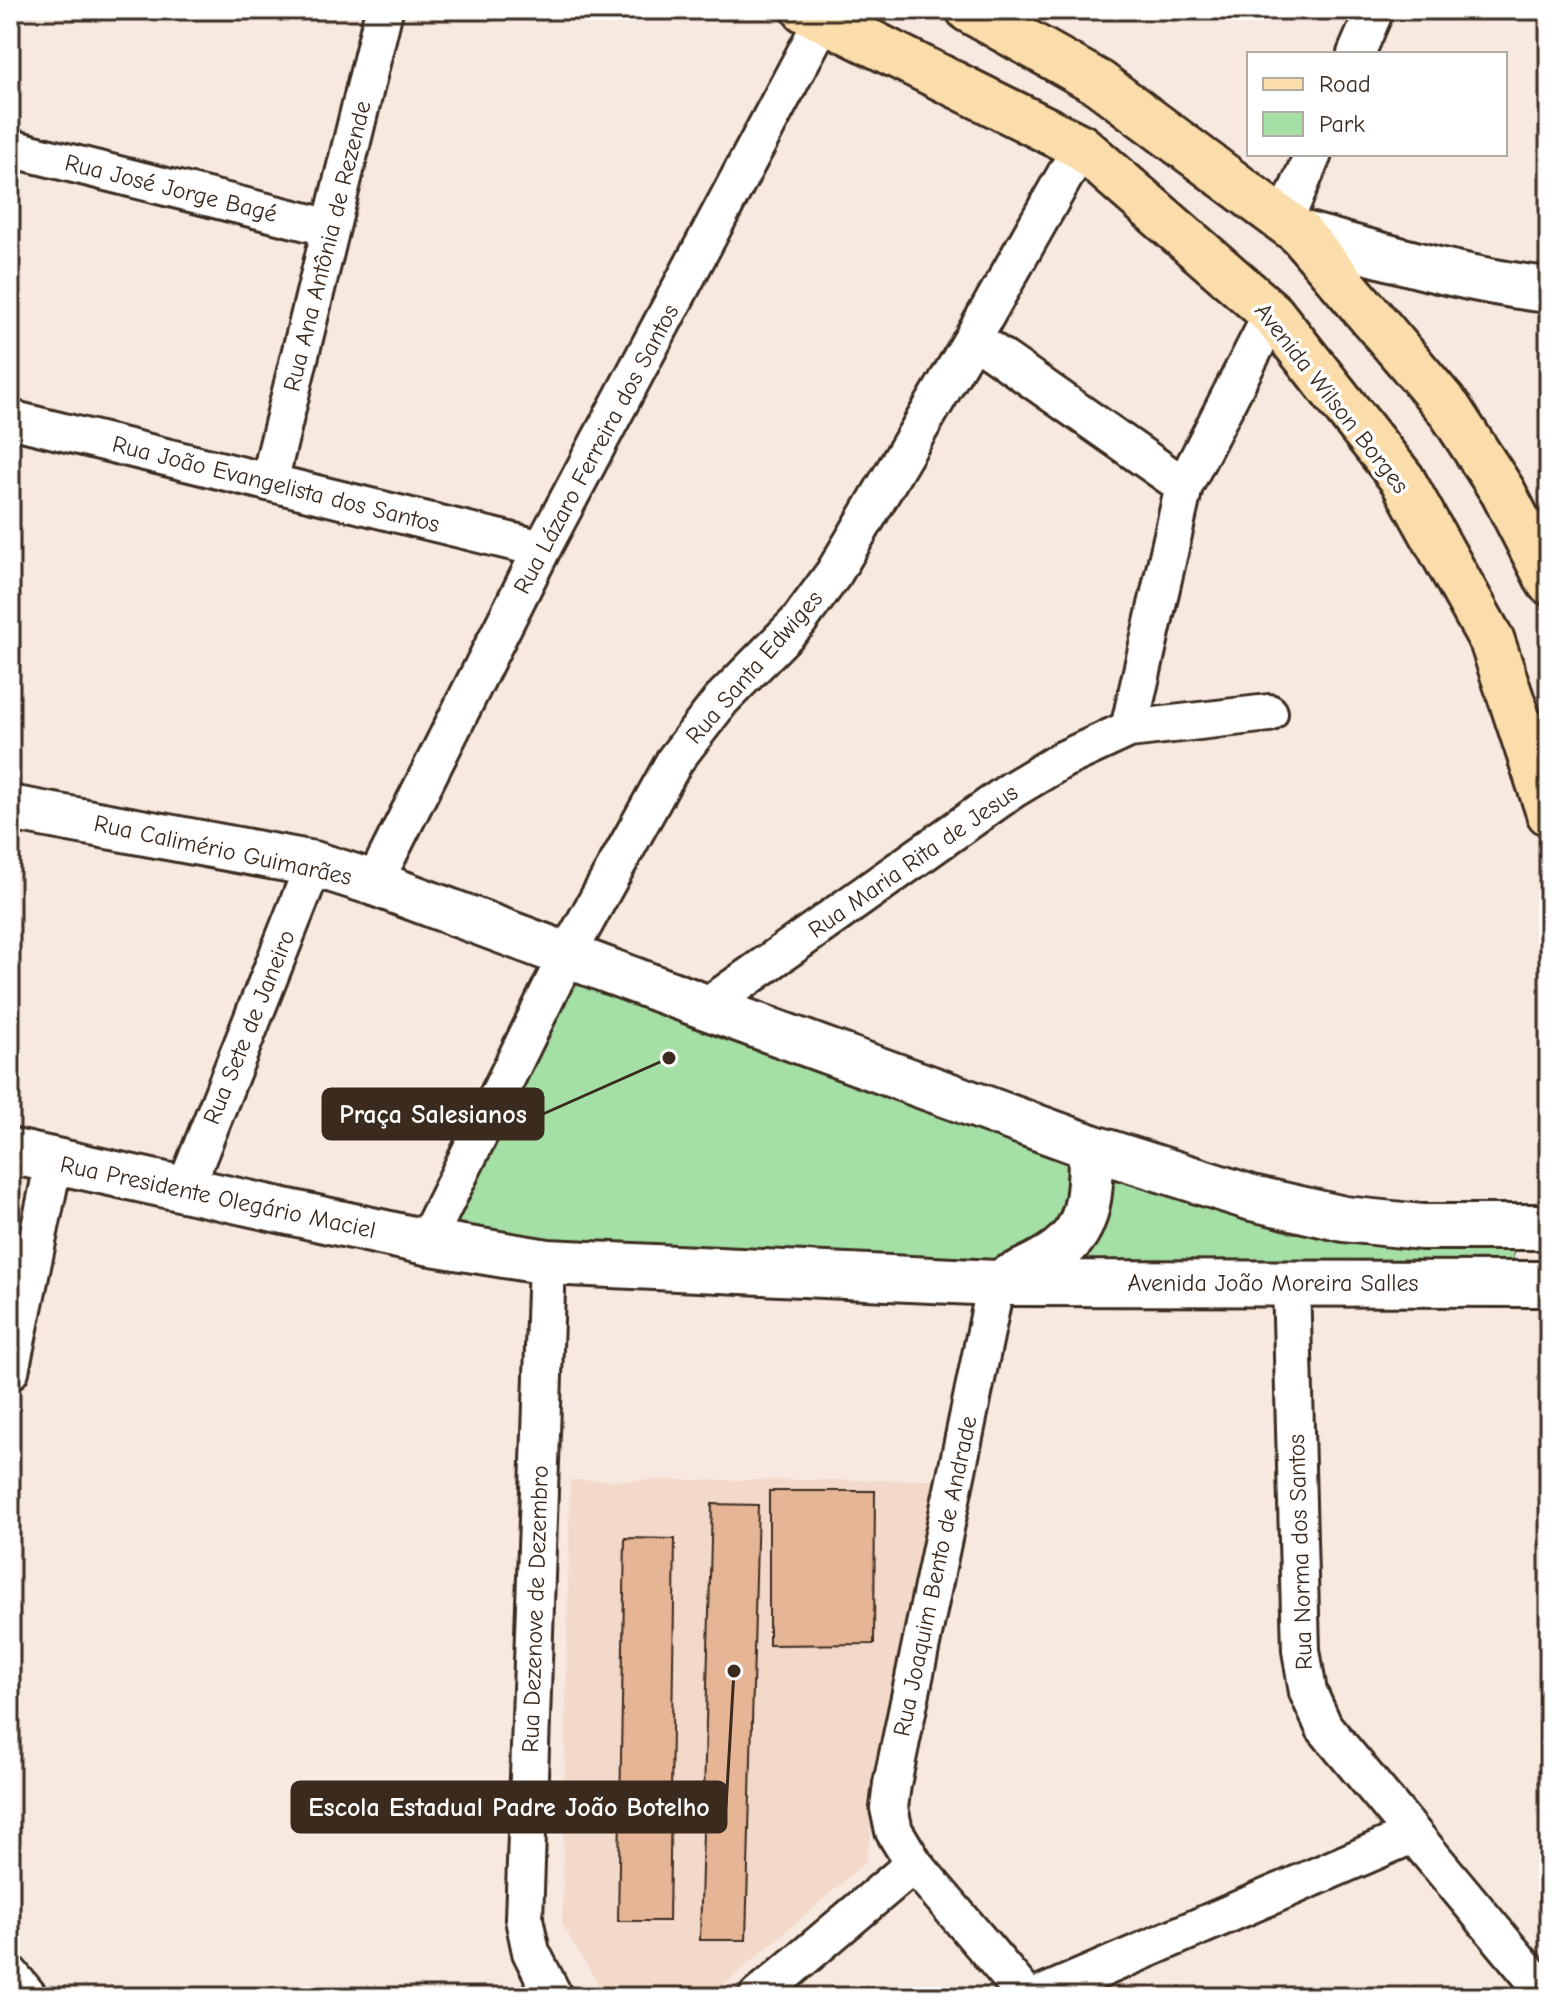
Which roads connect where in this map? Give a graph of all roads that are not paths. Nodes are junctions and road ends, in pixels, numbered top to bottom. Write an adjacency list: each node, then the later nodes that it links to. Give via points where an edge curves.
1 (384, 10): 10 (street, Rua Ana Antônia de Rezende)
2 (969, 10): 9 (main road, via 1099,83)
3 (1375, 10): 5 (street)
4 (815, 14): 6 (main road, Avenida Wilson Borges); 17 (street, Rua Lázaro Ferreira dos Santos)
5 (1357, 52)
6 (1081, 147): 12 (main road, Avenida Wilson Borges); 13 (street, Rua Santa Edwiges)
7 (10, 148): 10 (street, Rua José Jorge Bagé)
8 (1312, 156): 9 (street)
9 (1292, 227): 11 (street, via 1456,274); 18 (main road, via 1449,409 1503,492)
10 (331, 228): 15 (street, Rua Ana Antônia de Rezende)
11 (1549, 290)
12 (1272, 314): 16 (street); 22 (main road, Avenida Wilson Borges, via 1402,479 1492,641)
13 (973, 338): 16 (street); 25 (street, Rua Santa Edwiges, via 834,573 798,622 722,699 675,760)
14 (10, 419): 15 (street, Rua João Evangelista dos Santos)
15 (269, 482): 17 (street, Rua João Evangelista dos Santos)
16 (1184, 486): 20 (street)
17 (542, 549): 24 (street, Rua Lázaro Ferreira dos Santos)
18 (1549, 582)
19 (1269, 713): 20 (street, Rua Maria Rita de Jesus)
20 (1129, 729): 26 (street, Rua Maria Rita de Jesus, via 1012,790)
21 (10, 808): 23 (street, Rua Calimério Guimarães)
22 (1549, 813)
23 (314, 864): 24 (street, Rua Calimério Guimarães); 30 (street, Rua Sete de Janeiro)
24 (374, 883): 25 (street, Rua Calimério Guimarães)
25 (567, 955): 26 (street, Rua Calimério Guimarães); 32 (street, Rua Santa Edwiges)
26 (706, 1007): 27 (street, Rua Calimério Guimarães)
27 (1091, 1147): 31 (street, via 1252,1198 1344,1219 1422,1227); 35 (street, via 1091,1190 1068,1245 1045,1263)
28 (10, 1151): 29 (street, Rua Presidente Olegário Maciel)
29 (54, 1161): 30 (street, Rua Presidente Olegário Maciel); 37 (street)
30 (185, 1189): 32 (street, Rua Presidente Olegário Maciel)
31 (1549, 1227)
32 (426, 1242): 33 (street, Rua Presidente Olegário Maciel)
33 (547, 1262): 35 (street, Avenida João Moreira Salles); 42 (street, Rua Dezenove de Dezembro, via 524,1919 531,1952)
34 (1291, 1282): 35 (street, Avenida João Moreira Salles); 36 (street, Avenida João Moreira Salles); 38 (street, Rua Norma dos Santos, via 1301,1650 1308,1692 1324,1727)
35 (996, 1283): 39 (street, Rua Joaquim Bento de Andrade, via 892,1784 889,1808 894,1831)
36 (1549, 1284)
37 (10, 1371)
38 (1412, 1835): 45 (street); 46 (street, Rua Norma dos Santos)
39 (914, 1864): 43 (street); 44 (street, Rua Joaquim Bento de Andrade)
40 (10, 1974): 41 (street)
41 (29, 1997)
42 (554, 1997)
43 (757, 1997)
44 (1027, 1997)
45 (1036, 1997)
46 (1549, 1997)

